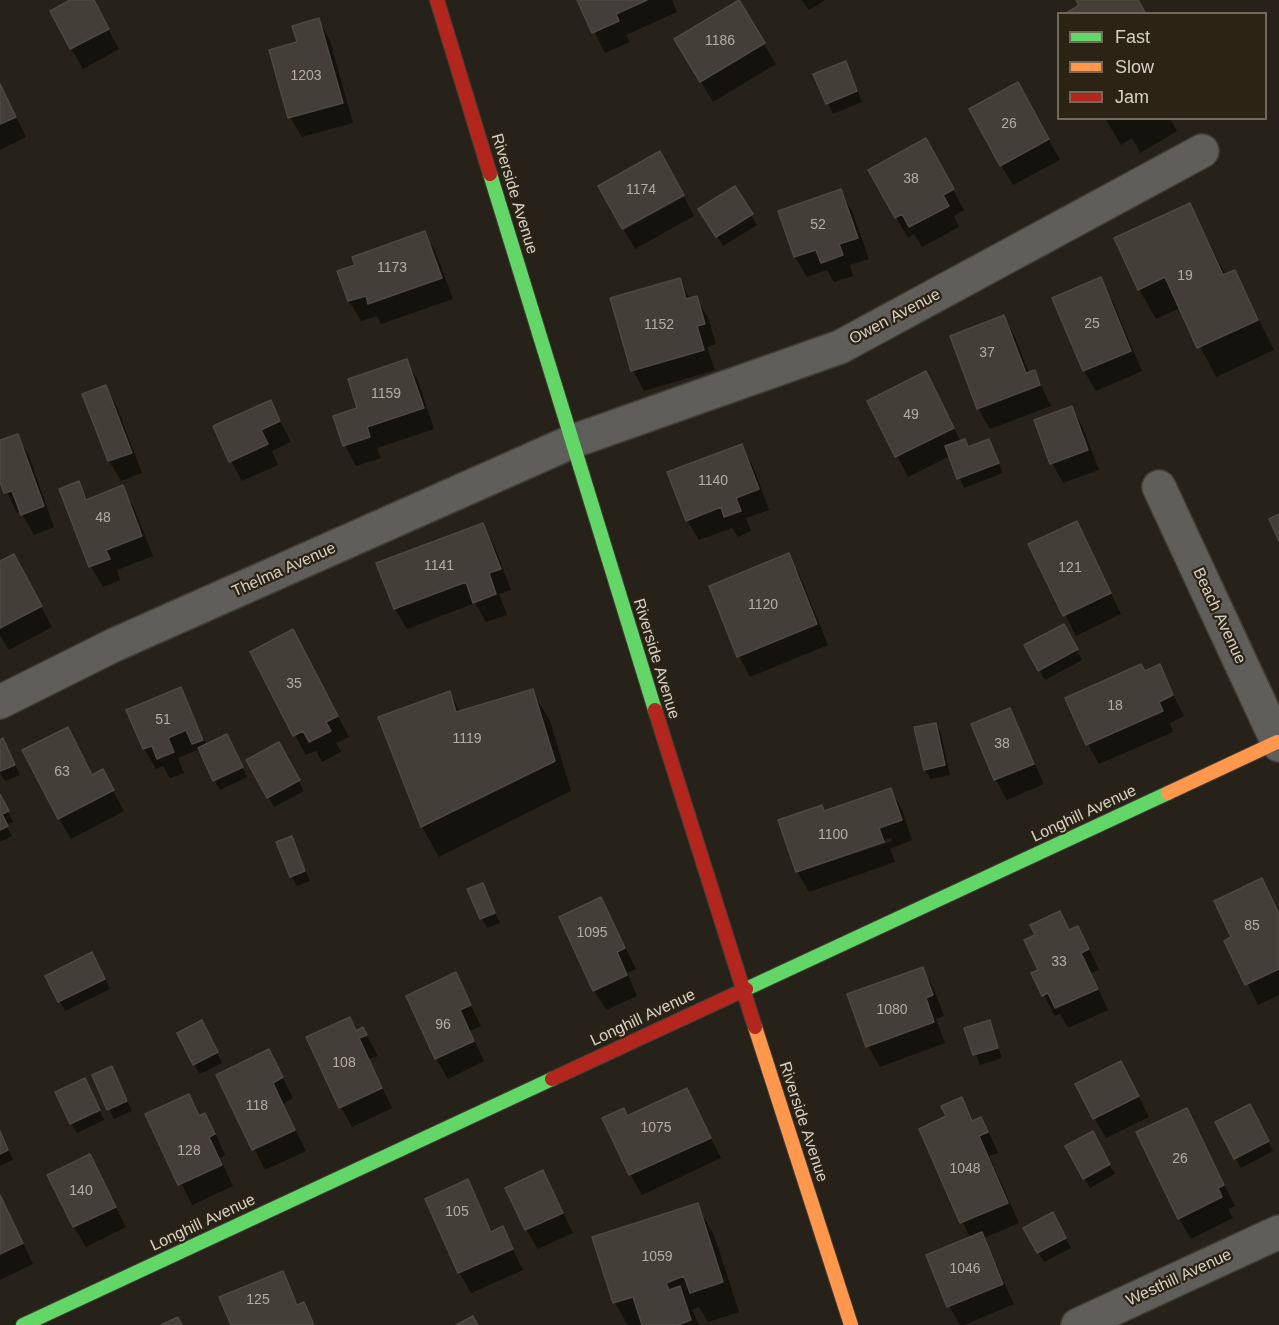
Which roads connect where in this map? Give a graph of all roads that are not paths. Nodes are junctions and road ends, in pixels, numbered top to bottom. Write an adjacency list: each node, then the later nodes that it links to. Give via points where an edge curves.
1 (437, 0): 3 (main road, Riverside Avenue)
2 (1202, 151): 3 (street, Owen Avenue, via 840,346)
3 (571, 442): 5 (street, Thelma Avenue, via 114,645); 7 (main road, Riverside Avenue)
4 (1159, 487): 6 (street, Beach Avenue)
5 (0, 702)
6 (1278, 744): 7 (main road, Longhill Avenue)
7 (742, 990): 9 (main road, Longhill Avenue); 10 (main road, Riverside Avenue)
8 (1279, 1232): 11 (street, Westhill Avenue)
9 (23, 1325)
10 (851, 1325)
11 (1078, 1325)

